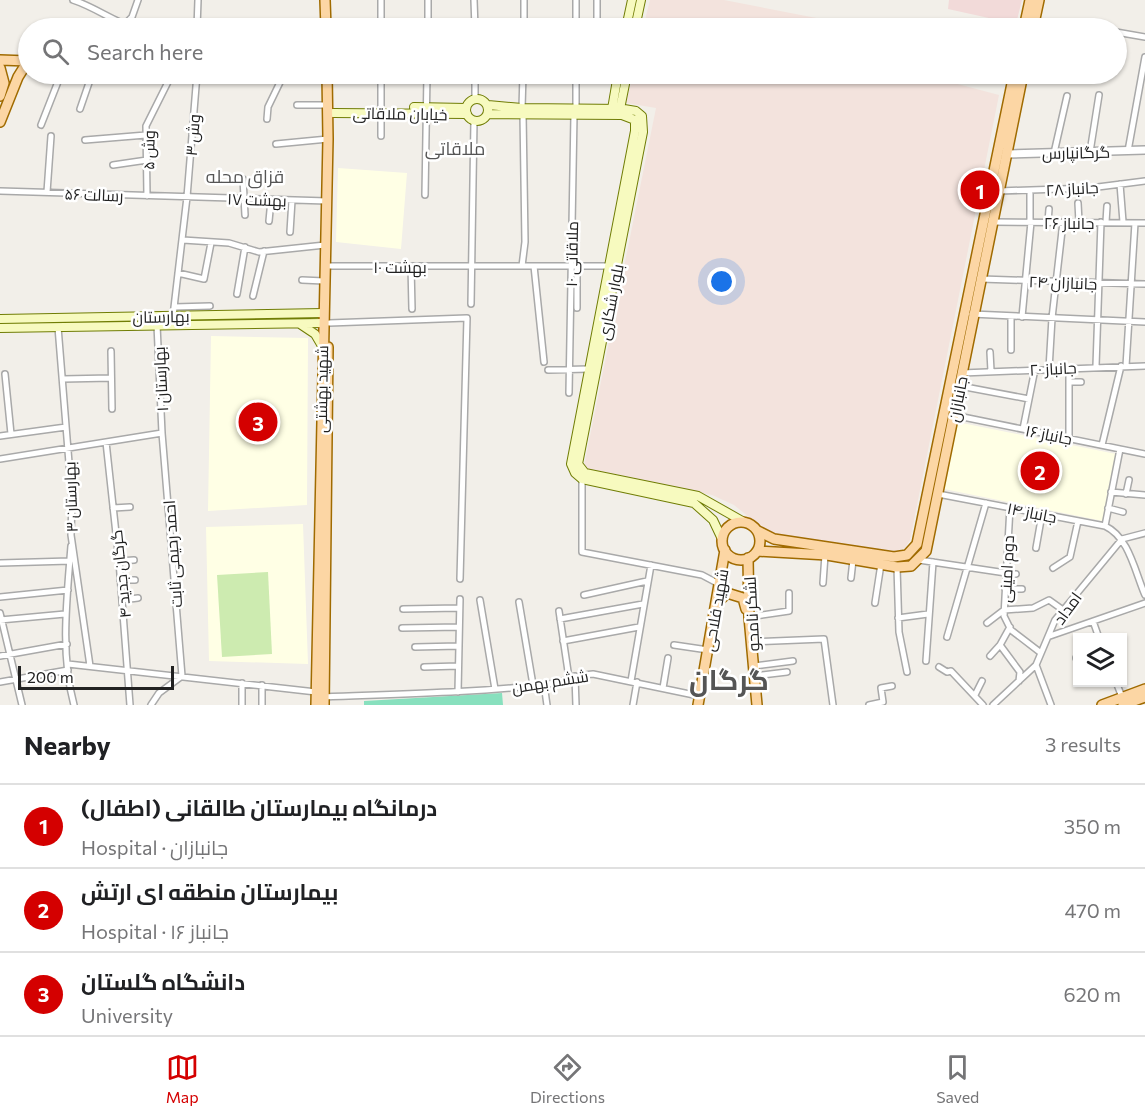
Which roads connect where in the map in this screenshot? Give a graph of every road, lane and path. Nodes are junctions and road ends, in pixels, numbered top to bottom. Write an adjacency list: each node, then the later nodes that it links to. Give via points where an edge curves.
1 (73, 0): 16 (street)
2 (138, 0): 18 (street)
3 (198, 0): 19 (street)
4 (325, 0): 20 (main road)
5 (330, 0): 21 (main road)
6 (381, 0): 22 (street)
7 (428, 0): 23 (street)
8 (474, 0): 24 (street)
9 (524, 0): 25 (street)
10 (576, 0): 26 (street)
11 (597, 0): 27 (street)
12 (632, 0): 28 (main road)
13 (641, 0): 29 (main road)
14 (1030, 0): 30 (main road)
15 (1039, 0): 31 (main road)
16 (90, 3): 17 (street)
17 (111, 18)
18 (131, 18)
19 (197, 18)
20 (328, 18)
21 (329, 18)
22 (381, 18)
23 (428, 18)
24 (475, 18)
25 (524, 18)
26 (576, 18)
27 (597, 18)
28 (629, 18)
29 (637, 18)
30 (1026, 18)
31 (1035, 18)
32 (1127, 34): 33 (street)
33 (1145, 37)
34 (1145, 57): 38 (street)
35 (0, 60): 36 (main road)
36 (18, 61)
37 (0, 68): 57 (main road, via 4,82)
38 (1144, 73): 84 (street)
39 (18, 77): 75 (main road)
40 (57, 84): 76 (street)
41 (89, 84): 64 (street)
42 (167, 84): 77 (street, وش ۵, via 146,126)
43 (196, 84): 99 (street, وش ۳)
44 (279, 84): 73 (street)
45 (328, 84): 65 (main road, شهید بهشتی)
46 (331, 84): 65 (main road, شهید بهشتی)
47 (381, 84): 66 (street)
48 (427, 84): 67 (street)
49 (475, 84): 61 (street)
50 (523, 84): 69 (street)
51 (575, 84): 71 (street, ۱۰ ملاقاتی)
52 (618, 84): 59 (main road)
53 (623, 84): 59 (main road)
54 (1014, 84): 60 (main road, جانبازان)
55 (1019, 84): 60 (main road, جانبازان)
56 (1099, 95): 85 (street)
57 (0, 96)
58 (1067, 96): 86 (street)
59 (618, 97): 70 (main road)
60 (1013, 97): 87 (main road, جانبازان); 148 (main road, جانبازان)
61 (475, 98): 63 (main road); 68 (main road)
62 (297, 105): 65 (street)
63 (488, 105): 69 (main road); 72 (main road)
64 (80, 109)
65 (330, 110): 66 (main road, خیابان ملاقاتی); 80 (main road, شهید بهشتی); 124 (main road, شهید بهشتی)
66 (380, 110): 67 (main road, خیابان ملاقاتی); 79 (street)
67 (426, 110): 68 (main road, خیابان ملاقاتی); 97 (street)
68 (467, 111): 74 (main road)
69 (522, 111): 71 (main road); 72 (main road); 127 (street)
70 (616, 111): 71 (main road); 130 (main road, via 636,124); 167 (main road, بلوار شکاری, via 636,111 642,116 643,132)
71 (574, 112): 129 (street, ۱۰ ملاقاتی, via 569,393)
72 (488, 114): 74 (main road, via 483,120)
73 (267, 119)
74 (474, 121): 126 (street)
75 (0, 122)
76 (41, 125)
77 (146, 135): 81 (street); 88 (street, وش ۵)
78 (51, 136): 95 (street)
79 (381, 136)
80 (328, 138): 82 (street); 103 (main road, شهید بهشتی)
81 (85, 140)
82 (276, 144)
83 (1145, 150): 84 (street, گرگانپارس)
84 (1128, 151): 85 (street, گرگانپارس)
85 (1090, 152): 86 (street, گرگانپارس)
86 (1054, 153): 87 (street, گرگانپارس)
87 (1007, 154): 94 (main road, جانبازان)
88 (147, 160): 89 (street); 98 (street, وش ۵)
89 (113, 165)
90 (243, 179): 100 (street)
91 (1145, 181): 92 (street, جانباز ۲۸)
92 (1120, 184): 94 (street, جانباز ۲۸); 115 (street)
93 (0, 191): 95 (street, ۵۶ رسالت)
94 (999, 191): 109 (main road, جانبازان)
95 (47, 192): 98 (street, ۵۶ رسالت)
96 (1030, 194): 110 (street)
97 (425, 195)
98 (147, 196): 99 (street, ۵۶ رسالت)
99 (187, 197): 100 (street, بهشت ۱۷); 119 (street, وش ۳)
100 (244, 199): 101 (street, بهشت ۱۷); 107 (street)
101 (271, 200): 102 (street, بهشت ۱۷); 108 (street)
102 (292, 200): 103 (street, بهشت ۱۷); 118 (street)
103 (327, 201): 121 (main road, شهید بهشتی)
104 (1078, 203): 113 (street)
105 (1107, 206): 114 (street)
106 (1049, 209): 111 (street)
107 (244, 215)
108 (269, 221)
109 (993, 222): 110 (street, جانباز ۲۶); 132 (main road, جانبازان)
110 (1031, 222): 111 (street, جانباز ۲۶); 135 (street)
111 (1048, 222): 112 (street, جانباز ۲۶)
112 (1063, 222): 113 (street, جانباز ۲۶); 136 (street)
113 (1079, 222): 114 (street, جانباز ۲۶)
114 (1103, 222): 115 (street, جانباز ۲۶); 137 (street)
115 (1122, 222): 116 (street, جانباز ۲۶)
116 (1135, 222): 117 (street, جانباز ۲۶); 138 (street)
117 (1145, 223)
118 (290, 232)
119 (183, 240): 120 (street); 131 (street, وش ۳)
120 (210, 243): 122 (street); 131 (street, via 204,279)
121 (325, 245): 123 (street); 134 (main road, شهید بهشتی)
122 (245, 248): 123 (street); 140 (street)
123 (264, 251): 141 (street)
124 (330, 266): 125 (street, بهشت ۱۰); 147 (main road, شهید بهشتی)
125 (411, 266): 126 (street, بهشت ۱۰); 145 (street)
126 (471, 266): 127 (street, بهشت ۱۰); 142 (street)
127 (522, 266): 128 (street, بهشت ۱۰)
128 (534, 266): 129 (street, بهشت ۱۰); 168 (street)
129 (575, 266): 130 (street, بهشت ۱۰); 144 (street)
130 (609, 266): 167 (main road)
131 (178, 273): 146 (street, وش ۳)
132 (981, 279): 135 (street, جانبازان ۲۴); 148 (main road, جانبازان)
133 (302, 280): 134 (street)
134 (324, 281): 147 (main road, شهید بهشتی)
135 (1027, 281): 136 (street, جانبازان ۲۴); 151 (street)
136 (1056, 282): 137 (street, جانبازان ۲۴); 152 (street)
137 (1097, 283): 138 (street, جانبازان ۲۴); 154 (street)
138 (1130, 284): 139 (street, جانبازان ۲۴); 155 (street)
139 (1145, 284)
140 (237, 294)
141 (253, 296)
142 (471, 304)
143 (210, 306): 146 (street)
144 (577, 308)
145 (412, 309)
146 (173, 311): 149 (main road, بهارستان); 153 (main road, بهارستان)
147 (326, 313): 149 (main road, بهارستان); 158 (main road, شهید بهشتی)
148 (969, 314): 150 (street); 178 (main road, جانبازان); 200 (main road, جانبازان)
149 (195, 315): 159 (main road)
150 (1011, 316): 151 (street); 164 (street)
151 (1022, 317): 152 (street)
152 (1052, 318): 154 (street); 175 (street)
153 (0, 319)
154 (1096, 320): 155 (street); 169 (street)
155 (1127, 321): 156 (street); 170 (street)
156 (1145, 322)
157 (299, 323): 158 (main road, بهارستان); 159 (main road, بهارستان); 163 (main road, via 315,333)
158 (326, 323): 163 (main road, شهید بهشتی); 241 (main road, شهید بهشتی); 245 (street, via 467,318)
159 (195, 324): 160 (main road, بهارستان)
160 (157, 325): 161 (main road, بهارستان); 190 (street, ۱ بهارستان)
161 (58, 327): 162 (main road, بهارستان); 181 (street, بهارستان ۳)
162 (0, 328)
163 (322, 346): 241 (main road, شهید بهشتی)
164 (1011, 350)
165 (111, 351): 180 (street)
166 (990, 352): 177 (street)
167 (594, 360): 173 (main road); 216 (main road, بلوار شکاری, via 580,470 698,496)
168 (544, 362)
169 (1096, 366): 170 (street, ۲۰ جانباز); 172 (street, ۲۰ جانباز)
170 (1123, 366): 171 (street, ۲۰ جانباز); 195 (street)
171 (1145, 366)
172 (1069, 368): 175 (street, ۲۰ جانباز); 182 (street)
173 (588, 369): 176 (street); 202 (main road, via 571,453 575,473)
174 (1035, 369): 175 (street, ۲۰ جانباز); 177 (street, ۲۰ جانباز); 185 (street)
175 (1049, 369)
176 (548, 370)
177 (991, 371): 178 (street, ۲۰ جانباز)
178 (962, 372): 184 (main road, جانبازان)
179 (5, 374): 191 (street)
180 (111, 378): 181 (street); 186 (street)
181 (63, 379): 188 (street, بهارستان ۳)
182 (1069, 382): 183 (street); 193 (street)
183 (1081, 382)
184 (959, 386): 185 (street); 187 (main road, جانبازان)
185 (1029, 399): 189 (street)
186 (112, 409)
187 (953, 415): 189 (street, جانباز ۱۶); 200 (main road, جانبازان)
188 (66, 427): 191 (street); 197 (street, بهارستان ۳)
189 (1023, 429): 193 (street, جانباز ۱۶)
190 (162, 433): 194 (street); 314 (street, احمد رحیمی ثابت)
191 (11, 434): 192 (street)
192 (0, 436)
193 (1069, 438): 195 (street, جانباز ۱۶)
194 (106, 442): 197 (street); 211 (street, گرگان جدید ۴)
195 (1102, 445): 198 (street, جانباز ۱۶)
196 (1145, 446): 199 (street)
197 (68, 449): 201 (street); 220 (street, بهارستان ۳)
198 (1120, 449): 199 (street, جانباز ۱۶); 204 (street)
199 (1144, 454)
200 (940, 458): 205 (main road, جانبازان); 223 (main road, جانبازان, via 917,544 907,555)
201 (0, 459)
202 (582, 479): 221 (main road, via 694,503 713,520); 237 (street, via 582,552)
203 (1129, 480): 206 (street)
204 (1111, 492): 206 (street); 212 (street)
205 (938, 494): 208 (street, جانباز ۱۴); 231 (main road, جانبازان, via 926,550)
206 (1126, 494): 207 (street)
207 (1145, 495)
208 (986, 503): 210 (street, جانباز ۱۴); 239 (street)
209 (130, 507): 211 (street)
210 (1010, 507): 214 (street, جانباز ۱۴); 242 (street, دوم امینی)
211 (113, 508): 233 (street, گرگان جدید ۴)
212 (1108, 508): 213 (street); 217 (street)
213 (1123, 512)
214 (1042, 514): 215 (street, جانباز ۱۴); 224 (street)
215 (1078, 521): 217 (street, جانباز ۱۴); 240 (street, via 1070,557)
216 (744, 522): 218 (main road); 221 (main road, via 729,526)
217 (1105, 526): 222 (street, جانباز ۱۴)
218 (758, 531): 223 (main road, جانبازان); 226 (main road)
219 (1145, 533): 222 (street)
220 (71, 535): 232 (street); 305 (street, بهارستان ۳)
221 (723, 539): 225 (main road)
222 (1122, 539): 256 (street); 270 (street, امداد)
223 (798, 547): 226 (main road, جانبازان); 227 (main road, جانبازان)
224 (1036, 548)
225 (725, 550): 228 (main road, via 734,558); 250 (main road, شهید فلاحی)
226 (757, 551): 228 (main road)
227 (825, 555): 230 (main road, جانبازان); 249 (street)
228 (748, 558): 275 (main road, لشکر نامجو)
229 (134, 560): 233 (street)
230 (853, 560): 236 (main road, جانبازان); 244 (street)
231 (919, 560): 234 (street); 238 (main road, جانبازان, via 911,566)
232 (70, 561): 235 (street); 253 (street)
233 (119, 561): 246 (street, گرگان جدید ۴)
234 (933, 562): 239 (street); 274 (street)
235 (0, 563)
236 (881, 564): 238 (main road, جانبازان); 264 (street)
237 (651, 565): 248 (street); 250 (street, via 702,575)
238 (897, 567): 276 (street)
239 (968, 567): 242 (street); 287 (street)
240 (1053, 568)
241 (322, 574): 332 (main road, شهید بهشتی)
242 (1006, 574): 243 (street); 251 (street, دوم امینی)
243 (1016, 574)
244 (851, 578)
245 (460, 579)
246 (120, 580): 247 (street); 260 (street, گرگان جدید ۴)
247 (135, 580)
248 (647, 581): 255 (street); 266 (street)
249 (823, 583)
250 (720, 585): 263 (main road, شهید فلاحی)
251 (1005, 589): 252 (street); 269 (street, دوم امینی)
252 (1022, 589)
253 (68, 590): 257 (street); 273 (street)
254 (789, 593): 275 (street, via 789,611)
255 (584, 595)
256 (1145, 596)
257 (0, 597)
258 (138, 598): 260 (street)
259 (460, 599): 267 (street)
260 (122, 600): 310 (street, گرگان جدید ۴)
261 (480, 600): 327 (street)
262 (519, 602): 323 (street)
263 (717, 603): 275 (main road, via 727,593 736,594 743,598); 296 (main road, شهید فلاحی)
264 (875, 603)
265 (1145, 603): 279 (street)
266 (643, 604): 277 (street); 282 (street)
267 (459, 608): 268 (street); 281 (street)
268 (403, 609)
269 (1004, 610): 270 (street, via 1033,608 1048,600); 280 (street); 284 (street, دوم امینی)
270 (1063, 610): 288 (street, امداد)
271 (559, 611): 277 (street)
272 (0, 613): 278 (street)
273 (65, 614): 278 (street); 291 (street)
274 (928, 614): 276 (street); 303 (street)
275 (749, 617): 290 (main road, لشکر نامجو)
276 (898, 618): 313 (street)
277 (560, 619): 289 (street)
278 (1, 620): 285 (street)
279 (1093, 621): 286 (street); 288 (street)
280 (987, 623)
281 (459, 627): 283 (street); 294 (street)
282 (639, 627): 289 (street); 317 (street)
283 (402, 628)
284 (1011, 628): 293 (street); 297 (street)
285 (2, 632): 298 (street)
286 (1097, 633)
287 (947, 636)
288 (1050, 636): 297 (street, امداد)
289 (563, 641): 315 (street)
290 (751, 642): 311 (main road, لشکر نامجو); 346 (street, via 824,639)
291 (67, 644): 298 (street); 307 (street)
292 (674, 645): 296 (street)
293 (1000, 645): 300 (street); 321 (street, via 1020,672)
294 (459, 646): 295 (street); 306 (street)
295 (415, 647)
296 (708, 650): 333 (main road, شهید فلاحی)
297 (1041, 653): 304 (street, امداد)
298 (10, 654): 299 (street); 316 (street)
299 (0, 656)
300 (990, 656)
301 (668, 658): 326 (street)
302 (793, 661): 311 (street)
303 (926, 661)
304 (1036, 665): 321 (street, امداد); 350 (street)
305 (90, 666): 307 (street, ششم بهمن); 310 (street, ششم بهمن)
306 (458, 666): 308 (street); 329 (street)
307 (68, 667): 316 (street, ششم بهمن); 336 (street)
308 (424, 667)
309 (939, 667): 330 (street, via 951,671)
310 (129, 670): 314 (street, ششم بهمن); 337 (street, گرگان جدید ۴)
311 (754, 671): 312 (street); 345 (main road, لشکر نامجو)
312 (787, 672)
313 (907, 672)
314 (182, 676): 320 (street, ششم بهمن); 338 (street, via 159,693)
315 (572, 677): 317 (street, ششم بهمن, via 603,674); 322 (street, ششم بهمن); 343 (street)
316 (16, 680): 319 (street, ششم بهمن); 335 (street)
317 (634, 681): 326 (street, ششم بهمن); 344 (street)
318 (982, 681): 330 (street)
319 (0, 682)
320 (242, 683): 324 (street, ششم بهمن); 339 (street)
321 (1018, 683): 349 (street, امداد)
322 (544, 684): 323 (street, ششم بهمن); 342 (street)
323 (533, 685): 327 (street, ششم بهمن)
324 (262, 686): 332 (street, ششم بهمن); 340 (street)
325 (892, 686): 347 (street, via 880,688 883,702)
326 (663, 688): 333 (street, ششم بهمن)
327 (495, 689): 329 (street, ششم بهمن)
328 (1145, 689): 334 (main road)
329 (458, 692): 332 (street, ششم بهمن)
330 (975, 695): 348 (street)
331 (1145, 697): 334 (main road)
332 (321, 698): 341 (main road, شهید بهشتی)
333 (699, 701)
334 (1122, 701): 351 (main road)
335 (22, 705)
336 (74, 705)
337 (130, 705)
338 (151, 705)
339 (242, 705)
340 (262, 705)
341 (316, 705)
342 (547, 705)
343 (576, 705)
344 (633, 705)
345 (757, 705)
346 (833, 705)
347 (868, 705)
348 (983, 705)
349 (993, 705)
350 (1051, 705)
351 (1102, 705)

